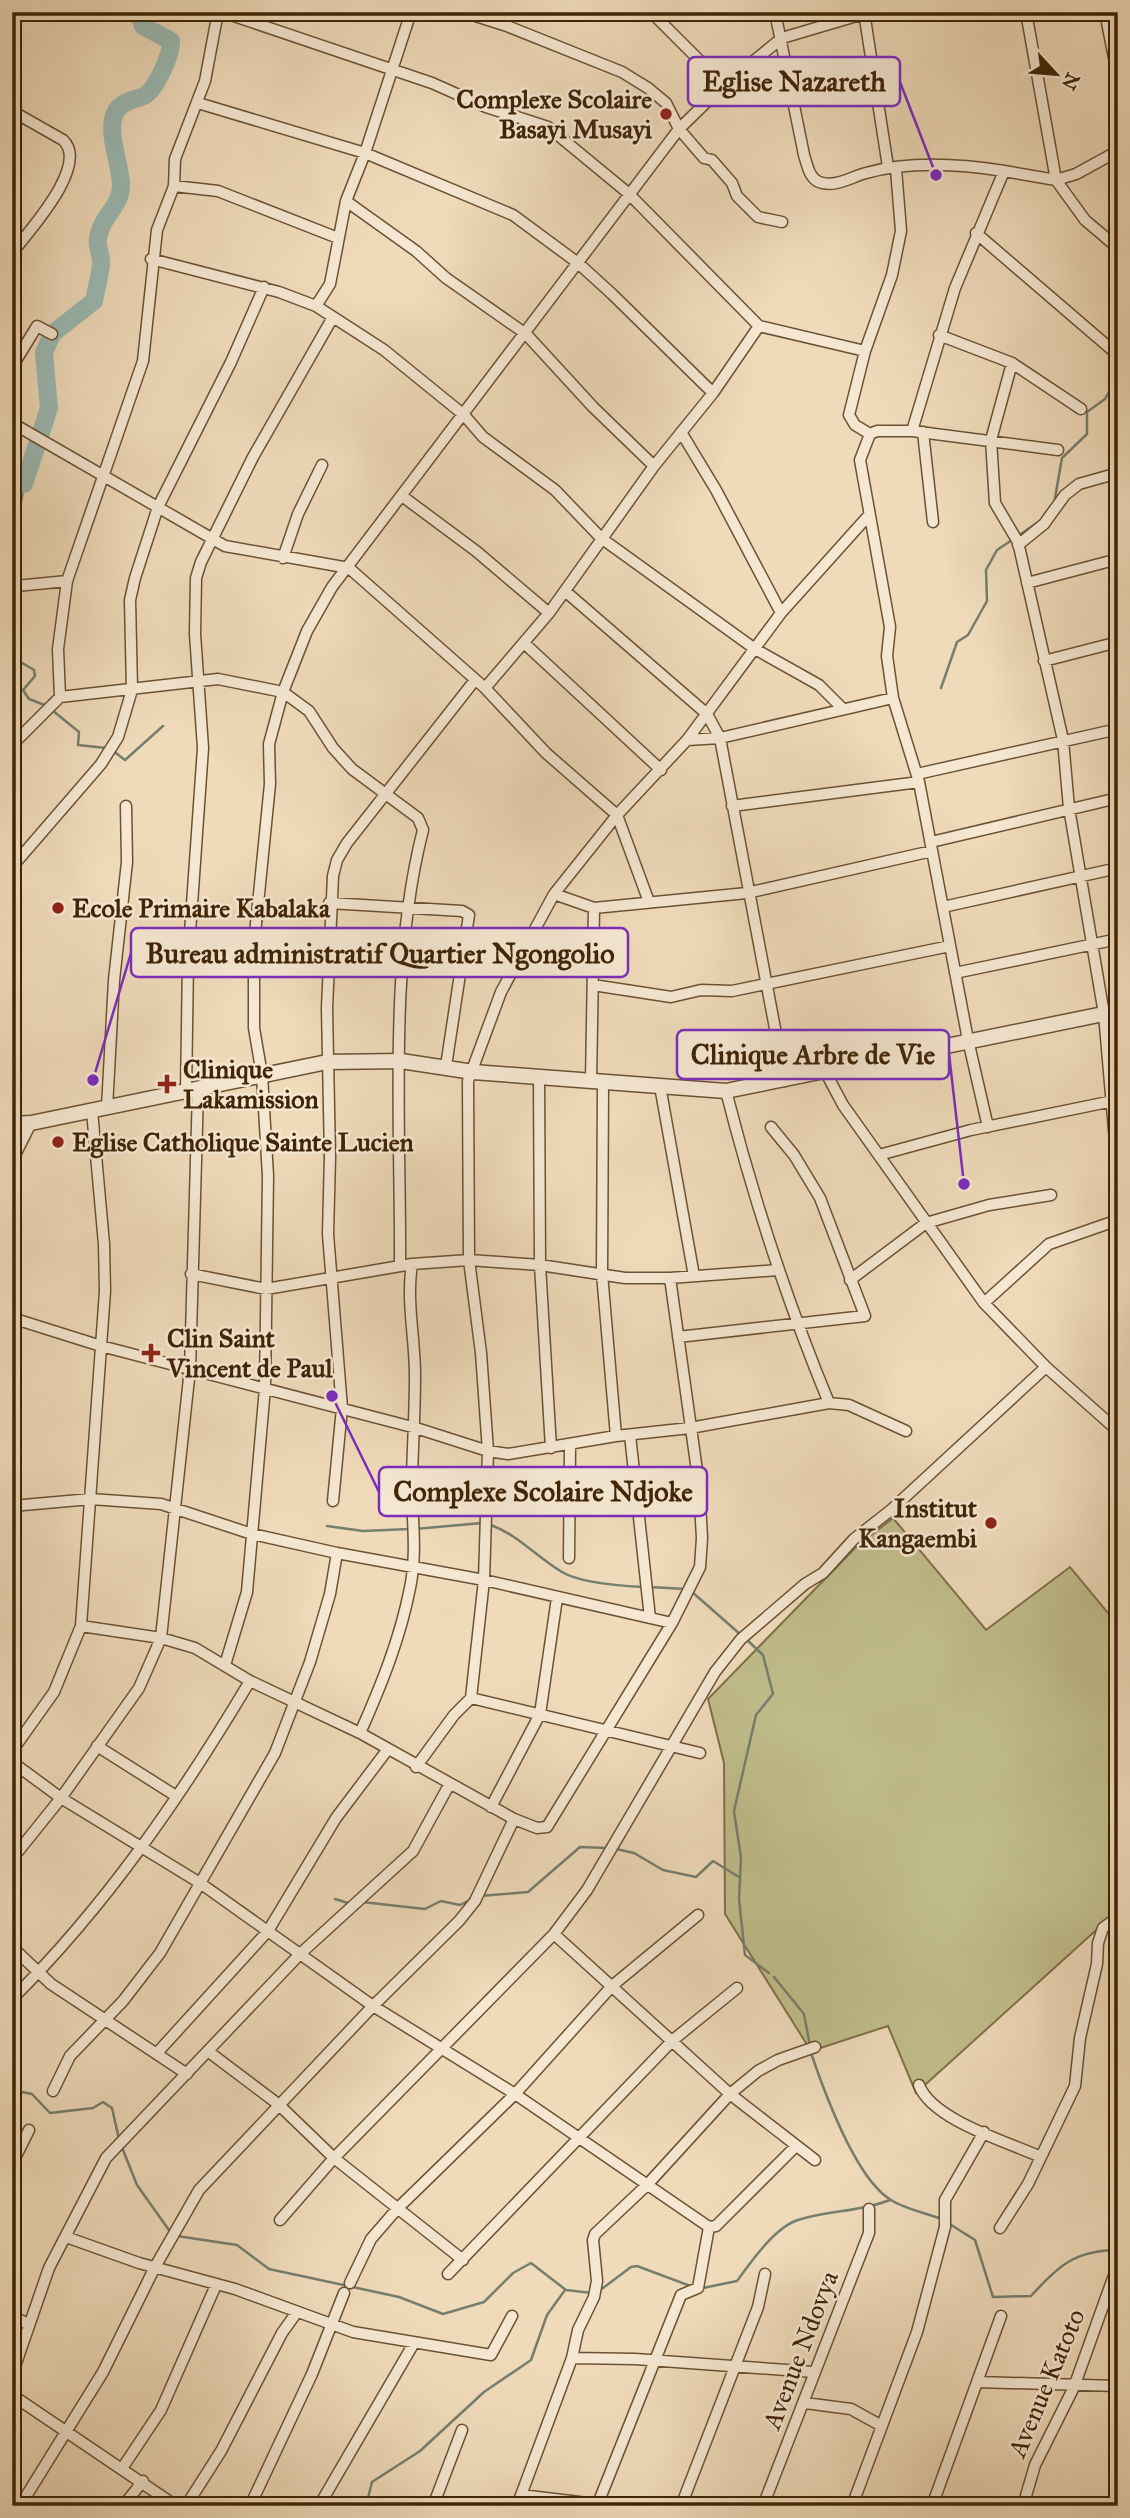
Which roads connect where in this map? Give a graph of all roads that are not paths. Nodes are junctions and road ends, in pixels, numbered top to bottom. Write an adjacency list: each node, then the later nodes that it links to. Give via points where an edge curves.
1 (220, 12): 10 (street); 13 (street)
2 (411, 12): 10 (street)
3 (463, 12): 15 (street, via 622,72 666,103)
4 (651, 12): 12 (street)
5 (775, 12): 9 (street)
6 (1026, 12): 20 (street)
7 (1105, 12): 11 (street)
8 (866, 13): 9 (street); 18 (street)
9 (782, 38): 12 (street); 18 (street, via 812,177 837,182)
10 (393, 70): 17 (street); 22 (street, via 548,127)
11 (1118, 78)
12 (724, 85): 15 (street)
13 (198, 103): 17 (street); 21 (street, via 175,159)
14 (15, 117): 28 (street, via 62,140 72,156 61,186)
15 (679, 129): 22 (street); 24 (street, via 704,158 712,160 758,217)
16 (1118, 151): 20 (street)
17 (365, 153): 23 (street); 30 (street, via 513,215)
18 (892, 168): 19 (street, via 967,165); 38 (street, via 901,231 885,301)
19 (1004, 171): 20 (street); 25 (street)
20 (1056, 180): 27 (street, via 1085,220)
21 (174, 186): 26 (street, via 218,191); 29 (street)
22 (628, 193): 30 (street); 34 (street)
23 (346, 201): 26 (street); 36 (street)
24 (782, 222)
25 (976, 233): 37 (street); 39 (street)
26 (338, 238): 32 (street, via 330,284)
27 (1118, 248)
28 (12, 253)
29 (151, 259): 31 (street); 54 (street, via 144,361)
30 (578, 263): 36 (street); 42 (street)
31 (264, 287): 32 (street); 56 (street, via 232,362)
32 (316, 306): 33 (street)
33 (333, 317): 44 (street, via 384,349); 60 (street, via 253,457)
34 (759, 326): 38 (street); 42 (street)
35 (52, 334): 41 (street, via 37,326)
36 (526, 334): 44 (street); 52 (street)
37 (939, 335): 40 (street); 46 (street)
38 (865, 351): 48 (street, via 849,415)
39 (1118, 355)
40 (1012, 363): 43 (street); 49 (street)
41 (12, 368)
42 (713, 393): 47 (street)
43 (1081, 409)
44 (464, 415): 55 (street); 59 (street, via 483,437 555,489)
45 (12, 423): 54 (street)
46 (918, 431): 48 (street); 49 (street); 58 (street)
47 (681, 432): 52 (street); 70 (street)
48 (870, 434): 57 (street, via 859,460)
49 (991, 440): 50 (street); 61 (street, via 995,503)
50 (1058, 450)
51 (322, 465): 62 (street)
52 (654, 466): 59 (street)
53 (1118, 473): 61 (street, via 1079,484 1044,524)
54 (105, 474): 56 (street); 65 (street)
55 (402, 496): 64 (street); 69 (street)
56 (158, 508): 60 (street); 78 (street, via 130,600)
57 (869, 514): 70 (street); 81 (street, via 890,627 887,656)
58 (933, 523)
59 (601, 538): 68 (street); 73 (street)
60 (212, 540): 62 (street, via 238,551); 76 (street, via 196,578)
61 (1017, 540): 66 (street)
62 (283, 558): 64 (street)
63 (1118, 559): 66 (street)
64 (349, 568): 75 (street); 79 (street, via 316,614)
65 (67, 581): 67 (street, via 16,586); 80 (street, via 58,649)
66 (1027, 583): 74 (street)
67 (12, 591)
68 (565, 591): 69 (street); 83 (street)
69 (549, 613): 72 (street)
70 (781, 613): 73 (street)
71 (1118, 642): 74 (street)
72 (524, 643): 77 (street); 89 (street)
73 (755, 649): 82 (street, via 819,685); 83 (street)
74 (1044, 661): 87 (street)
75 (475, 680): 77 (street); 91 (street)
76 (197, 681): 78 (street); 79 (street, via 218,679); 128 (street, via 203,748 188,961)
77 (485, 688): 96 (street, via 546,753)
78 (132, 690): 80 (street); 98 (street, via 126,718 110,749)
79 (283, 692): 91 (street, via 309,711 333,748); 121 (street, via 269,744 270,784 254,944 254,1028)
80 (60, 697): 88 (street)
81 (893, 698): 82 (street); 90 (street)
82 (843, 709): 85 (street)
83 (707, 714): 85 (street); 86 (street)
84 (1118, 729): 87 (street)
85 (720, 738): 86 (street); 94 (street)
86 (687, 740): 89 (street)
87 (1063, 740): 90 (street); 95 (street)
88 (12, 745)
89 (662, 770): 96 (street)
90 (918, 778): 94 (street); 97 (street)
91 (386, 796): 104 (street, via 337,860); 105 (street, via 422,825)
92 (1118, 798): 95 (street)
93 (126, 806): 130 (street, via 127,862)
94 (732, 806): 101 (street)
95 (1069, 808): 97 (street); 100 (street)
96 (617, 814): 102 (street); 103 (street)
97 (931, 846): 101 (street); 106 (street)
98 (12, 867)
99 (1118, 868): 100 (street)
100 (1081, 875): 106 (street); 109 (street)
101 (747, 893): 103 (street); 113 (street)
102 (554, 894): 107 (street); 119 (street, via 501,992)
103 (649, 902): 107 (street)
104 (329, 903): 105 (street); 117 (street)
105 (406, 906): 116 (street); 118 (street, via 469,915)
106 (943, 907): 110 (street)
107 (594, 908): 112 (street)
108 (1118, 939): 109 (street)
109 (1091, 945): 111 (street); 114 (street)
110 (950, 946): 111 (street); 113 (street)
111 (956, 973): 115 (street)
112 (593, 985): 113 (street, via 671,997); 124 (street)
113 (766, 986): 123 (street)
114 (1111, 1012): 115 (street); 125 (street)
115 (968, 1040): 120 (street); 135 (street)
116 (401, 1061): 117 (street); 118 (street); 144 (street)
117 (327, 1062): 121 (street); 151 (street)
118 (446, 1066): 119 (street)
119 (473, 1072): 122 (street); 143 (street, via 466,1090)
120 (826, 1073): 123 (street); 137 (street)
121 (262, 1076): 128 (street); 153 (street, via 268,1176)
122 (539, 1078): 124 (street); 145 (street)
123 (785, 1081): 127 (street)
124 (597, 1082): 126 (street); 148 (street)
125 (1114, 1082): 129 (street)
126 (660, 1086): 127 (street); 149 (street)
127 (726, 1091): 146 (street)
128 (192, 1092): 130 (street); 147 (street)
129 (1112, 1107): 135 (street, via 1108,1102); 136 (street)
130 (107, 1108): 131 (street)
131 (92, 1111): 132 (street); 159 (street, via 104,1244)
132 (31, 1123): 133 (street); 138 (street)
133 (12, 1124)
134 (771, 1127): 152 (street, via 820,1198)
135 (988, 1127): 137 (street)
136 (1116, 1151): 139 (street)
137 (879, 1155): 142 (street)
138 (12, 1161)
139 (1118, 1176)
140 (1051, 1195): 142 (street, via 989,1205)
141 (1118, 1220): 154 (street, via 1049,1244)
142 (926, 1223): 152 (street); 154 (street)
143 (469, 1260): 144 (street); 145 (street); 173 (street)
144 (406, 1265): 151 (street); 165 (street, via 415,1361)
145 (540, 1265): 148 (street); 172 (street)
146 (778, 1270): 149 (street); 156 (street)
147 (191, 1274): 153 (street); 161 (street)
148 (602, 1274): 150 (street); 170 (street)
149 (694, 1276): 150 (street)
150 (670, 1278): 158 (street)
151 (331, 1280): 153 (street); 164 (street)
152 (850, 1280): 156 (street, via 865,1316)
153 (266, 1289): 162 (street)
154 (984, 1303): 160 (street)
155 (15, 1319): 157 (street); 159 (street)
156 (798, 1324): 158 (street); 163 (street)
157 (12, 1336)
158 (678, 1337): 166 (street)
159 (101, 1346): 161 (street); 174 (street)
160 (1046, 1367): 168 (street); 196 (street, via 854,1539 823,1573 745,1636 715,1672)
161 (190, 1369): 162 (street); 177 (street)
162 (265, 1388): 164 (street); 178 (street)
163 (829, 1403): 166 (street); 167 (street, via 849,1405)
164 (342, 1408): 165 (street); 175 (street)
165 (415, 1428): 173 (street); 181 (street)
166 (690, 1429): 169 (street); 185 (street, via 702,1551 690,1590)
167 (906, 1431)
168 (1118, 1431)
169 (630, 1435): 170 (street); 184 (street)
170 (616, 1436): 171 (street)
171 (569, 1445): 172 (street); 180 (street)
172 (551, 1448): 173 (street, via 508,1454)
173 (488, 1451): 182 (street)
174 (91, 1499): 176 (street); 177 (street, via 146,1502); 186 (street)
175 (333, 1501)
176 (12, 1506)
177 (172, 1510): 178 (street); 187 (street)
178 (252, 1534): 179 (street); 188 (street, via 247,1592)
179 (337, 1553): 181 (street); 191 (street, via 330,1594)
180 (569, 1558)
181 (412, 1567): 182 (street); 194 (street, via 396,1648)
182 (484, 1580): 183 (street); 190 (street)
183 (556, 1598): 184 (street); 192 (street)
184 (650, 1618): 185 (street)
185 (672, 1623): 193 (street)
186 (80, 1626): 187 (street); 198 (street, via 54,1692)
187 (161, 1638): 188 (street, via 195,1648); 195 (street, via 139,1688)
188 (225, 1665): 189 (street)
189 (250, 1681): 191 (street); 203 (street)
190 (471, 1698): 192 (street); 201 (street)
191 (296, 1702): 194 (street); 209 (street, via 275,1753)
192 (540, 1714): 193 (street); 205 (street)
193 (606, 1731): 196 (street); 206 (street, via 547,1827)
194 (360, 1734): 197 (street)
195 (97, 1746): 203 (street); 204 (street)
196 (670, 1747): 199 (street); 213 (street, via 587,1891)
197 (388, 1749): 201 (street); 212 (street, via 336,1818)
198 (12, 1751)
199 (700, 1753)
200 (12, 1762): 204 (street)
201 (416, 1767): 202 (street)
202 (449, 1785): 205 (street); 215 (street, via 413,1851)
203 (176, 1796): 207 (street)
204 (61, 1798): 207 (street); 208 (street)
205 (491, 1807): 206 (street)
206 (514, 1819): 220 (street, via 459,1921)
207 (140, 1846): 209 (street); 216 (street, via 104,1899)
208 (12, 1859)
209 (200, 1883): 212 (street); 221 (street, via 160,1953)
210 (698, 1915): 217 (street)
211 (1118, 1917): 237 (street, via 1103,1928 1075,2086)
212 (268, 1931): 215 (street); 226 (street)
213 (554, 1934): 217 (street); 224 (street)
214 (12, 1947): 216 (street)
215 (300, 1954): 220 (street); 225 (street)
216 (37, 1974): 219 (street); 221 (street)
217 (612, 1986): 222 (street); 230 (street)
218 (737, 1988): 222 (street)
219 (12, 1999)
220 (373, 2006): 224 (street); 232 (street)
221 (106, 2021): 226 (street); 229 (street, via 70,2056)
222 (673, 2040): 231 (street); 235 (street)
223 (815, 2048): 231 (street, via 768,2065)
224 (443, 2050): 230 (street); 238 (street)
225 (209, 2052): 227 (street); 232 (street)
226 (157, 2053): 227 (street)
227 (187, 2074): 247 (street, via 106,2158)
228 (919, 2085): 234 (street, via 934,2106)
229 (53, 2091)
230 (515, 2094): 235 (street); 242 (street)
231 (730, 2094): 236 (street); 241 (street)
232 (278, 2104): 238 (street); 249 (street, via 199,2190)
233 (29, 2130): 240 (street)
234 (984, 2132): 237 (street); 271 (street, via 945,2200 945,2227 921,2319)
235 (578, 2139): 241 (street); 248 (street)
236 (796, 2146): 239 (street); 245 (street)
237 (1041, 2157): 246 (street)
238 (334, 2158): 242 (street); 244 (street)
239 (815, 2160)
240 (12, 2164)
241 (647, 2185): 245 (street); 261 (street, via 595,2234 597,2281)
242 (397, 2209): 248 (street); 259 (street, via 371,2239)
243 (869, 2209): 264 (street, Avenue Ndovya, via 869,2233)
244 (281, 2220)
245 (709, 2227): 262 (street, via 698,2288 681,2295)
246 (1000, 2228)
247 (66, 2237): 249 (street); 258 (street)
248 (463, 2260): 250 (street)
249 (155, 2266): 253 (street); 273 (street)
250 (448, 2274)
251 (765, 2274): 263 (street, via 758,2307)
252 (1113, 2278): 268 (street, Avenue Katoto)
253 (216, 2285): 254 (street); 274 (street, via 161,2410)
254 (297, 2312): 259 (street); 281 (street)
255 (12, 2316): 258 (street)
256 (512, 2316): 260 (street, via 491,2355)
257 (1001, 2316): 266 (street)
258 (28, 2324): 265 (street)
259 (330, 2325): 260 (street); 282 (street)
260 (414, 2343): 283 (street)
261 (572, 2358): 262 (street); 276 (street)
262 (654, 2360): 263 (street); 277 (street)
263 (734, 2368): 264 (street); 286 (street)
264 (814, 2372): 270 (street, Avenue Ndovya)
265 (12, 2375)
266 (977, 2382): 268 (street); 289 (street)
267 (1118, 2386): 268 (street)
268 (1074, 2387): 290 (street, Avenue Katoto, via 1035,2465)
269 (12, 2395): 273 (street)
270 (805, 2403): 271 (street, via 851,2409); 287 (street, Avenue Ndovya)
271 (880, 2425): 288 (street)
272 (461, 2430): 284 (street)
273 (69, 2431): 274 (street); 278 (street)
274 (123, 2467): 275 (street)
275 (143, 2481): 279 (street); 280 (street)
276 (519, 2500): 277 (street)
277 (597, 2505): 285 (street)
278 (20, 2506)
279 (123, 2506)
280 (176, 2506)
281 (186, 2506)
282 (250, 2506)
283 (319, 2506)
284 (433, 2506)
285 (612, 2506)
286 (681, 2506)
287 (763, 2506)
288 (852, 2506)
289 (932, 2506)
290 (1023, 2506)

